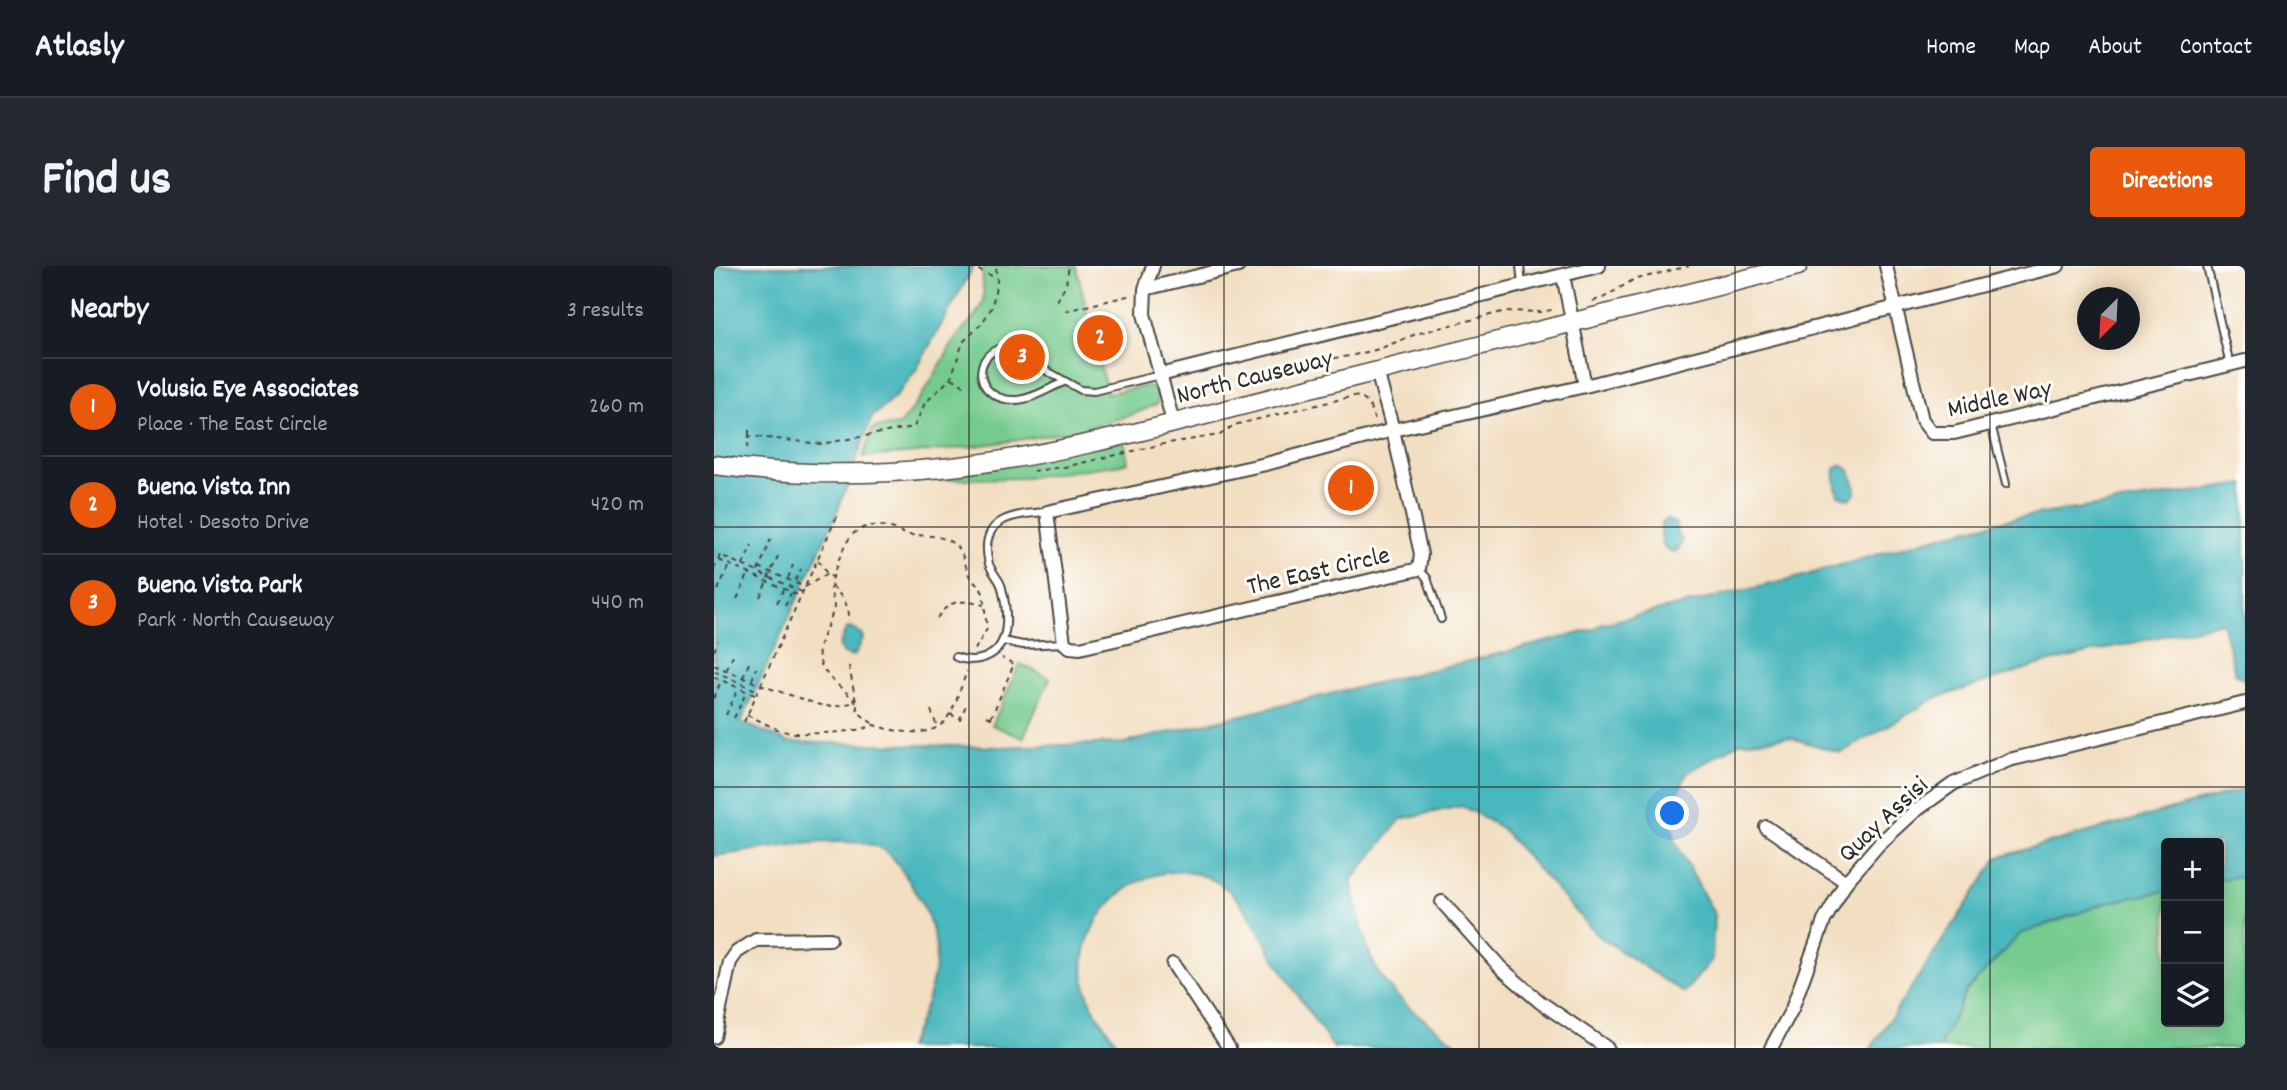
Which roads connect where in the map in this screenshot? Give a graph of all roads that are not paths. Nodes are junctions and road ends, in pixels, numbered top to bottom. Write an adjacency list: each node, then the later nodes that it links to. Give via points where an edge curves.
1 (1153, 266): 11 (street)
2 (1238, 266): 11 (street)
3 (1520, 266): 10 (lane)
4 (1598, 266): 9 (street)
5 (1886, 266): 12 (street, Middle Way)
6 (2058, 266): 12 (street)
7 (2207, 266): 15 (lane)
8 (1789, 267): 13 (main road, North Causeway)
9 (1563, 275): 10 (street); 13 (street)
10 (1522, 285): 17 (street)
11 (1145, 293): 17 (street, via 1144,314)
12 (1895, 307): 19 (street); 21 (street, Middle Way, via 1922,420 1932,433)
13 (1572, 314): 16 (main road, North Causeway); 19 (street)
14 (2245, 361): 15 (street, Middle Way)
15 (2230, 365): 21 (street, Middle Way)
16 (1377, 371): 20 (main road, North Causeway); 22 (street, The East Circle)
17 (1160, 375): 18 (lane, via 1087,391); 20 (street)
18 (1064, 382): 18 (lane, via 1004,346 987,358 981,379 992,395 1004,399 1029,398)
19 (1585, 386): 22 (street)
20 (1173, 422): 23 (main road, North Causeway, via 1044,452 943,468 808,473)
21 (1991, 424): 24 (lane)
22 (1393, 430): 25 (street, via 1266,464); 26 (street, The East Circle, via 1421,554)
23 (714, 465)
24 (2006, 485)
25 (1047, 512): 28 (lane, via 1002,519 991,529 986,546 990,568 1002,586); 29 (street)
26 (1419, 569): 27 (lane, via 1427,578); 29 (street, The East Circle, via 1080,648)
27 (1441, 619)
28 (1003, 641): 29 (lane); 30 (lane, via 989,656 975,660)
29 (1067, 645)
30 (956, 657)
31 (2245, 703): 33 (street, Quay Assisi, via 2009,760 1953,784 1914,812)
32 (1766, 827): 33 (street)
33 (1846, 882): 40 (street, Quay Assisi, via 1824,921 1792,1009)
34 (1442, 902): 39 (street, via 1501,968 1540,1002)
35 (830, 939): 37 (street, via 756,940 737,952 730,962)
36 (1173, 964): 38 (street)
37 (714, 1037)
38 (1229, 1048)
39 (1607, 1048)
40 (1771, 1048)

